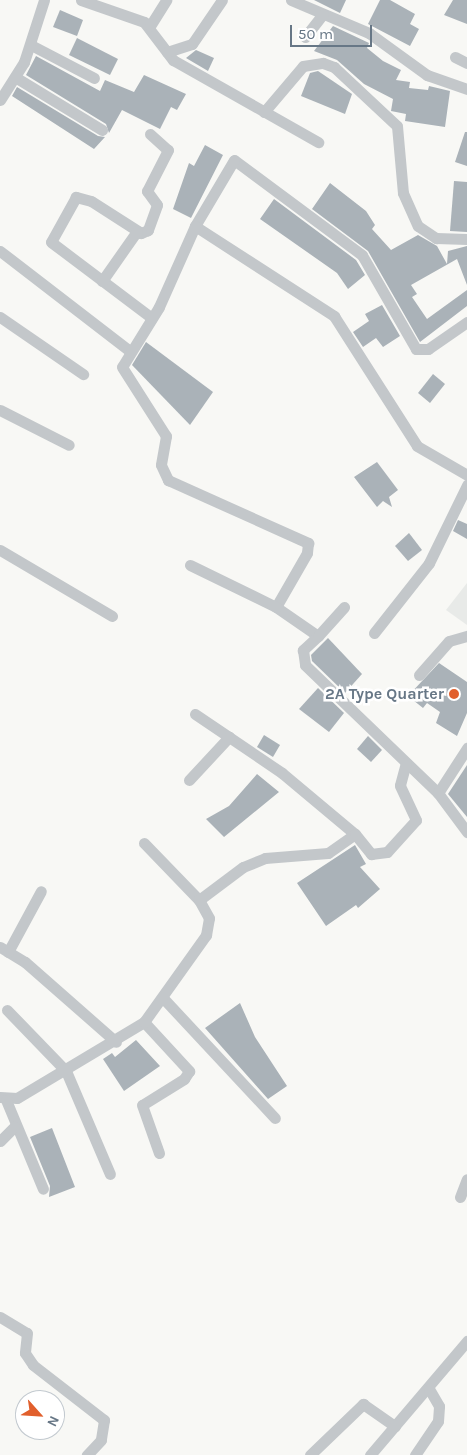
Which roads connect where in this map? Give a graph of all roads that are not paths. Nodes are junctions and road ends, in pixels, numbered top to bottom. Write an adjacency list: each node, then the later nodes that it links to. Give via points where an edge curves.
1 (81, 0): 7 (street)
2 (166, 0): 7 (street)
3 (222, 0): 10 (street, via 192,44)
4 (291, 0): 6 (street)
5 (41, 1): 9 (street)
6 (323, 14): 8 (street); 15 (street, via 380,39 427,75)
7 (150, 26): 10 (street)
8 (305, 37)
9 (31, 45): 13 (street); 14 (street)
10 (167, 52): 17 (street, via 180,65)
11 (455, 57): 12 (street)
12 (467, 63)
13 (15, 76): 16 (street); 18 (street)
14 (94, 78)
15 (467, 89)
16 (0, 100)
17 (264, 112): 20 (street); 23 (street, via 303,66 323,63 334,67 397,126 403,193 418,226 436,238)
18 (102, 130)
19 (150, 134): 22 (street, via 168,150 147,191 157,211 148,230)
20 (318, 142)
21 (195, 226): 27 (street); 28 (street, via 228,164 236,161 362,255 416,349 428,349); 33 (street, via 334,316 417,446)
22 (137, 231): 25 (street); 25 (street, via 84,197 70,201 51,242)
23 (467, 239)
24 (0, 252): 29 (street)
25 (102, 281): 27 (street)
26 (0, 317): 30 (street)
27 (152, 318): 29 (street)
28 (467, 322)
29 (130, 351): 37 (street, via 124,374 166,436 161,465 168,480 301,536 308,543 307,553)
30 (83, 374)
31 (0, 410): 32 (street)
32 (69, 445)
33 (467, 474)
34 (467, 485): 40 (street, via 429,563)
35 (0, 550): 39 (street)
36 (190, 566): 37 (street)
37 (276, 607): 41 (street)
38 (344, 607): 41 (street)
39 (112, 616)
40 (374, 633)
41 (318, 636): 47 (street, via 303,650 305,665)
42 (467, 636): 43 (street, via 449,641)
43 (419, 675)
44 (195, 714): 45 (street)
45 (229, 737): 48 (street); 51 (street, via 344,820)
46 (467, 748): 49 (street)
47 (406, 763): 49 (street); 51 (street, via 400,785 415,812 413,828 387,852 378,855 365,848)
48 (190, 780)
49 (438, 792): 50 (street)
50 (467, 832)
51 (355, 834): 54 (street, via 328,853 255,861)
52 (144, 843): 54 (street)
53 (41, 891): 55 (street)
54 (199, 900): 56 (street, via 209,925)
55 (4, 949): 59 (street)
56 (163, 998): 58 (street); 62 (street)
57 (7, 1010): 60 (street)
58 (144, 1022): 59 (street); 65 (street, via 189,1070 184,1079 142,1105)
59 (116, 1042): 60 (street)
60 (66, 1070): 61 (street); 66 (street)
61 (3, 1099): 63 (street)
62 (275, 1118)
63 (14, 1127): 64 (street); 68 (street)
64 (0, 1141)
65 (159, 1153)
66 (110, 1174)
67 (467, 1179): 69 (street)
68 (43, 1189)
69 (460, 1197)
70 (0, 1317): 74 (street, via 27,1332 25,1353 33,1365 104,1420 101,1440)
71 (467, 1341): 72 (street)
72 (429, 1389): 73 (street); 77 (street, via 439,1406 438,1421)
73 (394, 1426): 75 (street, via 363,1404); 76 (street)
74 (87, 1455)
75 (310, 1455)
76 (370, 1455)
77 (415, 1455)

